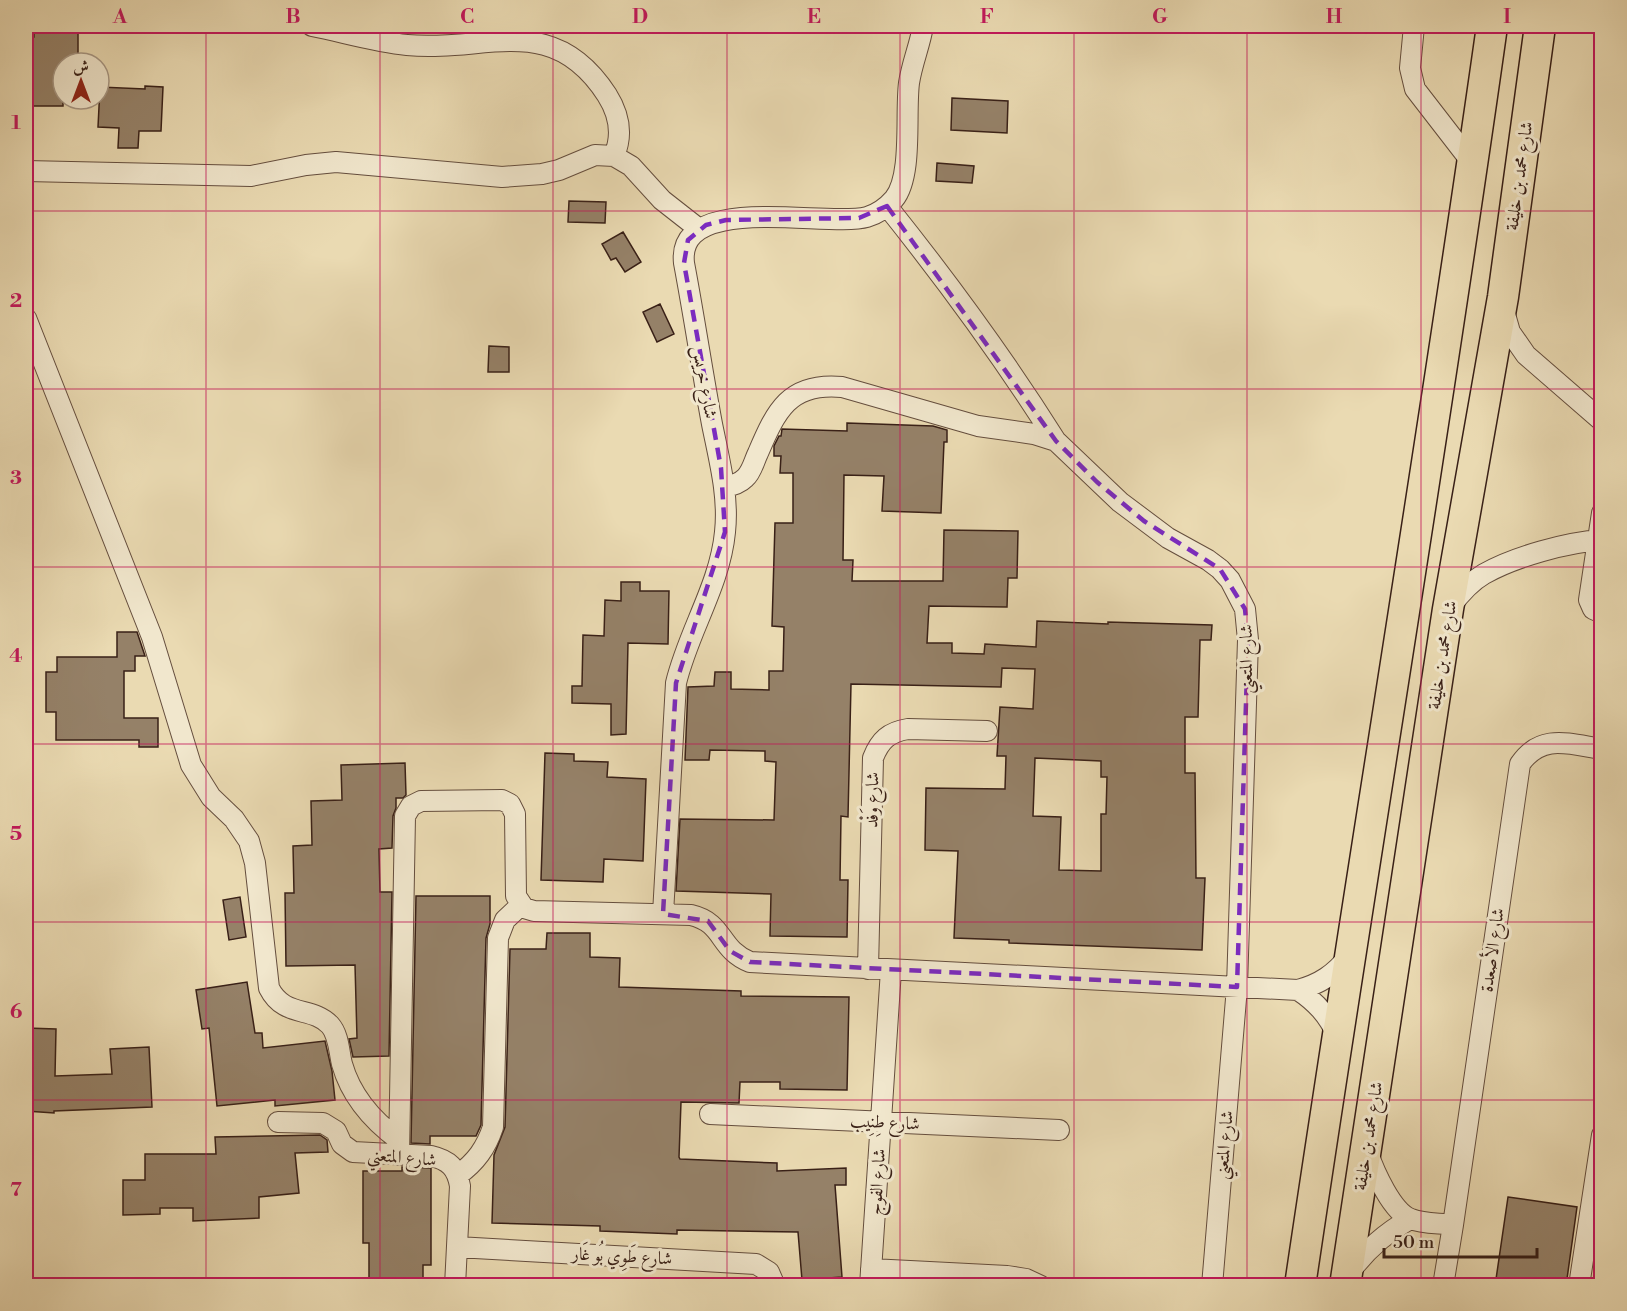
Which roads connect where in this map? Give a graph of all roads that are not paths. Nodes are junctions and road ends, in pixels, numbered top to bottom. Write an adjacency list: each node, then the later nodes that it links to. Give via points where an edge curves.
1 (312, 26): 6 (street, via 406,45 437,47 514,39 561,51 589,71 610,100 620,132)
2 (923, 26): 9 (street, via 909,85 903,180)
3 (1414, 26): 7 (street, via 1410,68 1415,89)
4 (1492, 26): 7 (highway)
5 (1540, 26): 11 (highway, شارع محمد بن خليفة)
6 (614, 156): 8 (street, via 595,155 559,170 512,177 336,162 251,176); 10 (street, via 631,166 668,205)
7 (1473, 164): 24 (highway)
8 (26, 171)
9 (887, 206): 10 (street, via 858,218 757,217 713,222); 14 (street, via 1030,399)
10 (699, 229): 15 (street, شارع خريس, via 688,240 683,255)
11 (1503, 297): 13 (street, via 1506,321 1517,344); 18 (highway, شارع محمد بن خليفة)
12 (26, 318): 35 (street, via 152,637 191,765 249,841 269,988 279,1003 329,1024 337,1037 354,1092)
13 (1602, 421)
14 (1056, 441): 15 (street, شارع المتعني, via 978,426 842,387 818,387 796,395 779,410 749,473 738,483); 27 (street, شارع المتعني, via 1136,514 1220,569 1245,609 1248,640)
15 (724, 487): 23 (street, شارع خريس, via 725,532 720,561 680,668 674,699)
16 (1602, 513): 17 (street)
17 (1600, 540): 18 (street, via 1563,545 1498,568 1470,585); 19 (street, via 1589,600 1593,609)
18 (1448, 609): 36 (highway, شارع محمد بن خليفة)
19 (1602, 613)
20 (987, 731): 25 (street, شارع وَفْد, via 908,729 885,737 877,747 873,758)
21 (1602, 749): 39 (street, شارع الأصعدة, via 1547,743 1536,747 1520,764)
22 (521, 905): 23 (street, via 534,911); 35 (street, via 516,896 515,814 510,804 502,800 421,801 411,806 405,816); 37 (street, via 505,920 498,938 493,1127 480,1154)
23 (663, 914): 25 (street, via 691,915 708,921 730,951 750,962)
24 (1349, 956): 28 (street, via 1322,982); 29 (highway)
25 (868, 969): 26 (street)
26 (891, 970): 27 (street); 32 (street, شارع الفوج)
27 (1237, 987): 28 (street); 46 (street, شارع المتعني)
28 (1298, 990): 29 (street, via 1318,1005)
29 (1337, 1035): 47 (highway)
30 (710, 1114): 32 (street, شارع طِنِيب)
31 (278, 1122): 35 (street, شارع المتعني, via 323,1123 336,1131 342,1144 353,1152)
32 (880, 1122): 33 (street, شارع طِنِيب); 41 (street, شارع الفوج)
33 (1059, 1130)
34 (1602, 1135): 49 (street)
35 (399, 1148): 37 (street, شارع المتعني, via 443,1159)
36 (1367, 1148): 38 (street, via 1382,1187); 42 (highway, شارع محمد بن خليفة)
37 (458, 1175): 40 (street, شارع المتعني)
38 (1410, 1219): 39 (street); 42 (street, via 1374,1244)
39 (1453, 1225): 48 (street, شارع الأصعدة)
40 (457, 1247): 43 (street, شارع المتعني); 44 (street, شارع طَوِي بُو غَار, via 756,1264 769,1272)
41 (870, 1277): 45 (street, via 1007,1276)
42 (1346, 1282)
43 (455, 1286)
44 (775, 1286)
45 (1041, 1286)
46 (1212, 1286)
47 (1300, 1286)
48 (1443, 1286)
49 (1579, 1286)

